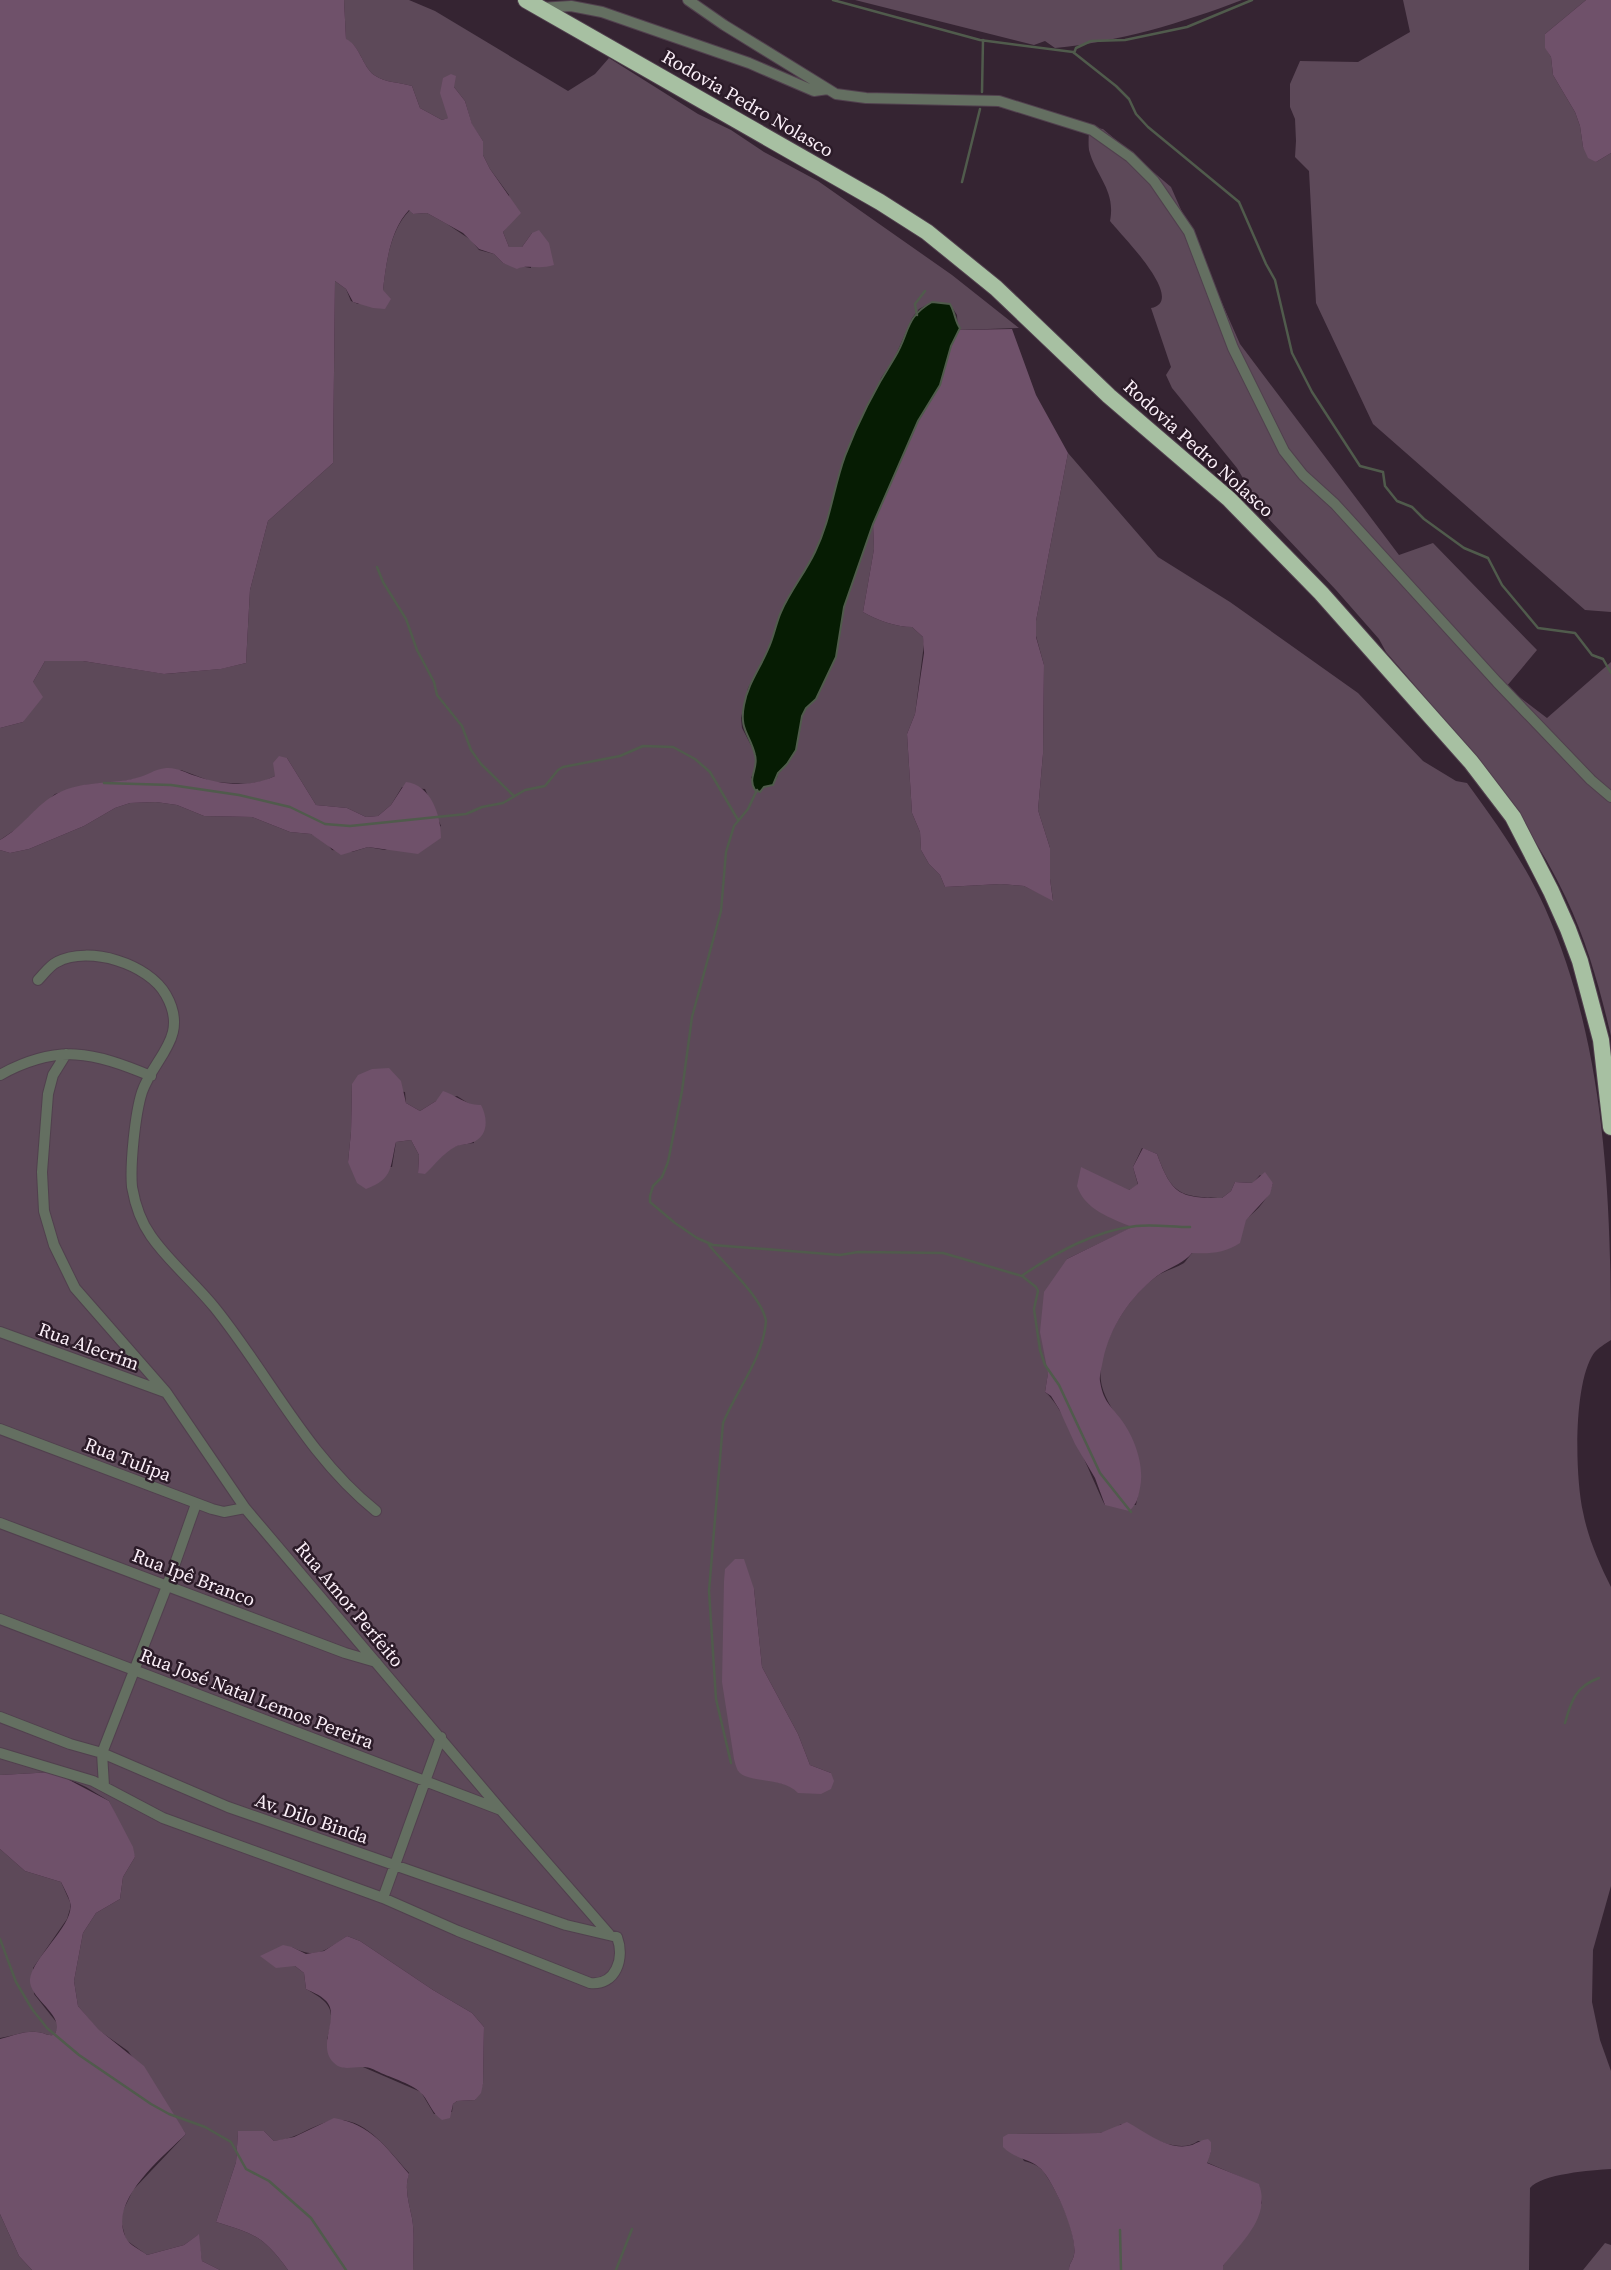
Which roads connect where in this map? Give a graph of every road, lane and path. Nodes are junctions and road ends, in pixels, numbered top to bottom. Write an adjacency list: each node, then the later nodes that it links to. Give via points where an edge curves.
1 (688, 0): 3 (street)
2 (533, 4): 3 (street, via 602,12 749,63 814,91); 9 (highway, Rodovia Pedro Nolasco, via 927,232 996,288 1109,396 1228,499 1321,593 1471,762 1518,827 1580,961 1601,1040)
3 (828, 89): 4 (street, via 846,97 989,100 1015,105 1092,130 1136,163 1189,232 1233,348 1292,462)
4 (1611, 797)
5 (38, 980): 8 (street, via 65,959 99,956 135,968 157,984 166,995 175,1023 166,1052)
6 (66, 1054): 7 (street, via 15,1066); 8 (street, via 100,1057); 11 (street, Rua Amor Perfeito, via 47,1094 42,1172 44,1211 54,1245 75,1288)
7 (0, 1075)
8 (151, 1076): 15 (street, via 142,1091 132,1169 142,1221 215,1308 297,1425 353,1492)
9 (1611, 1127)
10 (0, 1332): 11 (street, Rua Alecrim)
11 (166, 1392): 14 (street, Rua Amor Perfeito)
12 (0, 1429): 13 (street, Rua Tulipa)
13 (197, 1504): 14 (street, Rua Tulipa, via 223,1512); 17 (street)
14 (245, 1508): 19 (street, Rua Amor Perfeito)
15 (376, 1511)
16 (0, 1523): 17 (street, Rua Ipê Branco)
17 (167, 1586): 19 (street, Rua Ipê Branco); 20 (street)
18 (0, 1619): 20 (street, Rua José Natal Lemos Pereira)
19 (376, 1662): 22 (street, Rua Amor Perfeito)
20 (134, 1670): 24 (street); 25 (street, Rua José Natal Lemos Pereira)
21 (0, 1717): 24 (street, Av. Dilo Binda)
22 (441, 1737): 25 (street); 27 (street, Rua Amor Perfeito)
23 (0, 1753): 26 (street)
24 (102, 1753): 26 (street); 28 (street, Av. Dilo Binda, via 228,1807)
25 (425, 1781): 27 (street, Rua José Natal Lemos Pereira); 28 (street)
26 (104, 1786): 29 (street, via 163,1818)
27 (501, 1810): 30 (street, Rua Amor Perfeito)
28 (395, 1864): 29 (street); 30 (street, Av. Dilo Binda, via 566,1924)
29 (383, 1898): 30 (street, via 590,1983 604,1982 617,1970 621,1953)
30 (613, 1935)

